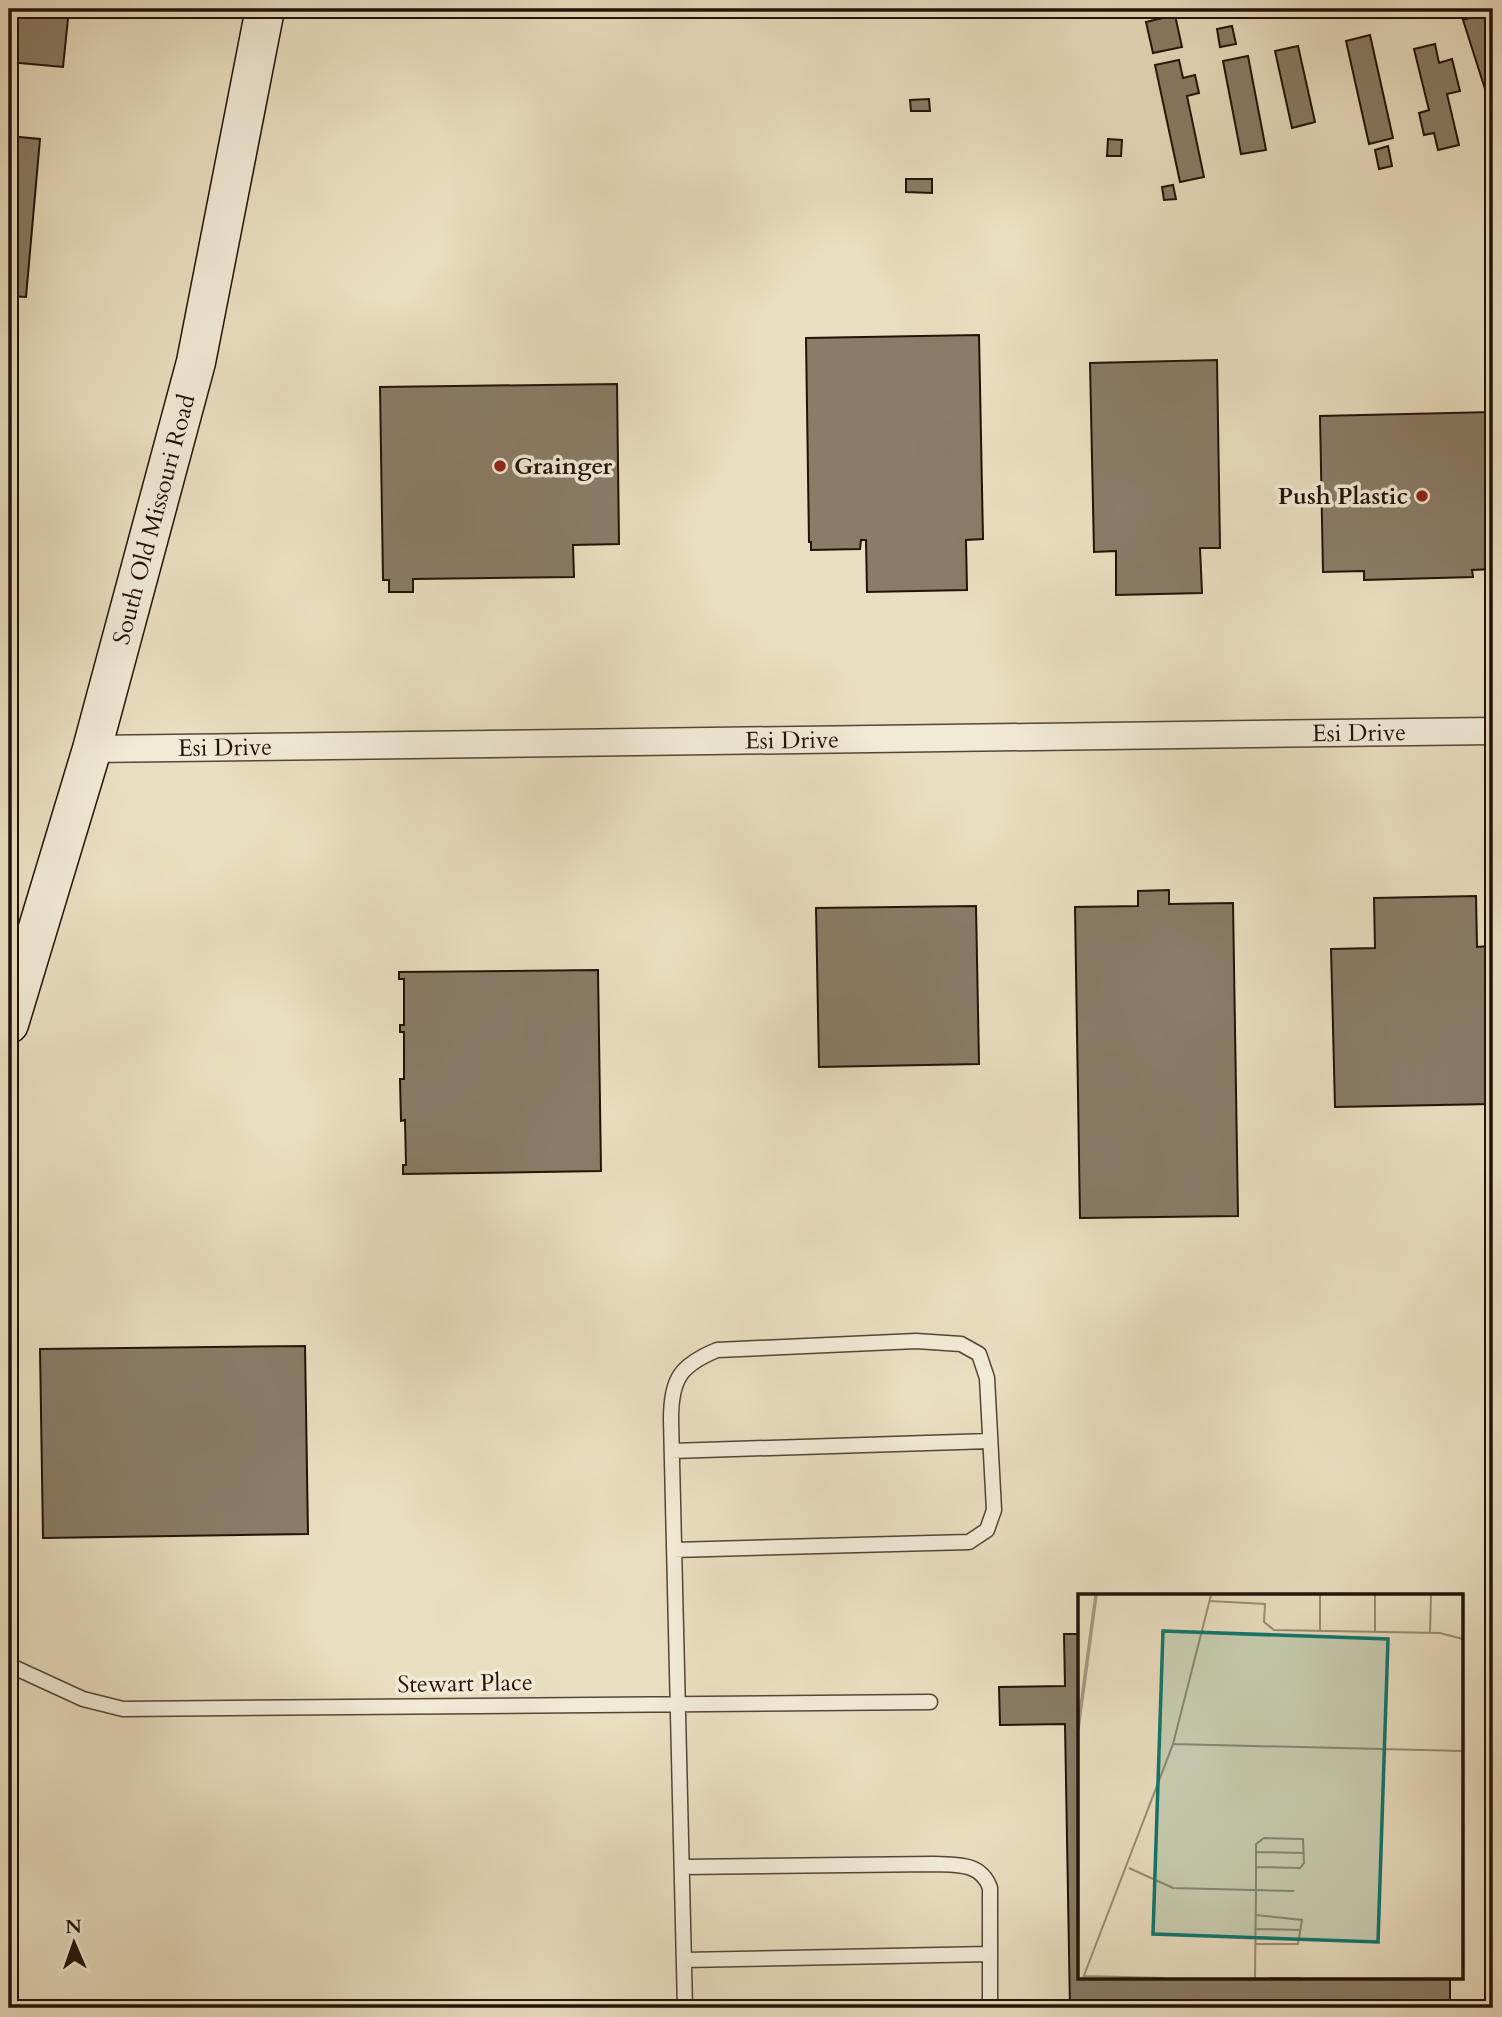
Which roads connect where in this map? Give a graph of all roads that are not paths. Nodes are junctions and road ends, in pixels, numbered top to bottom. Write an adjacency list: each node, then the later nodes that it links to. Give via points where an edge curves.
1 (265, 9): 3 (main road, South Old Missouri Road, via 196,362)
2 (1493, 731): 3 (street, Esi Drive)
3 (92, 749): 4 (main road, South Old Missouri Road)
4 (9, 1024)
5 (990, 1441): 6 (lane); 6 (lane, via 987,1378 979,1354 961,1344 916,1341 718,1350 693,1360 678,1378 671,1397); 7 (lane, via 994,1510 987,1530 969,1542)
6 (672, 1451): 7 (lane)
7 (674, 1550): 10 (lane)
8 (9, 1665): 10 (lane, Stewart Place, via 83,1699 123,1709)
9 (930, 1702): 10 (lane, Stewart Place)
10 (677, 1704): 11 (lane)
11 (682, 1867): 12 (lane, via 933,1864 976,1869 987,1878 990,1888); 13 (lane)
12 (990, 1954): 13 (lane); 15 (lane)
13 (684, 1960): 14 (lane)
14 (685, 2008)
15 (990, 2008)

